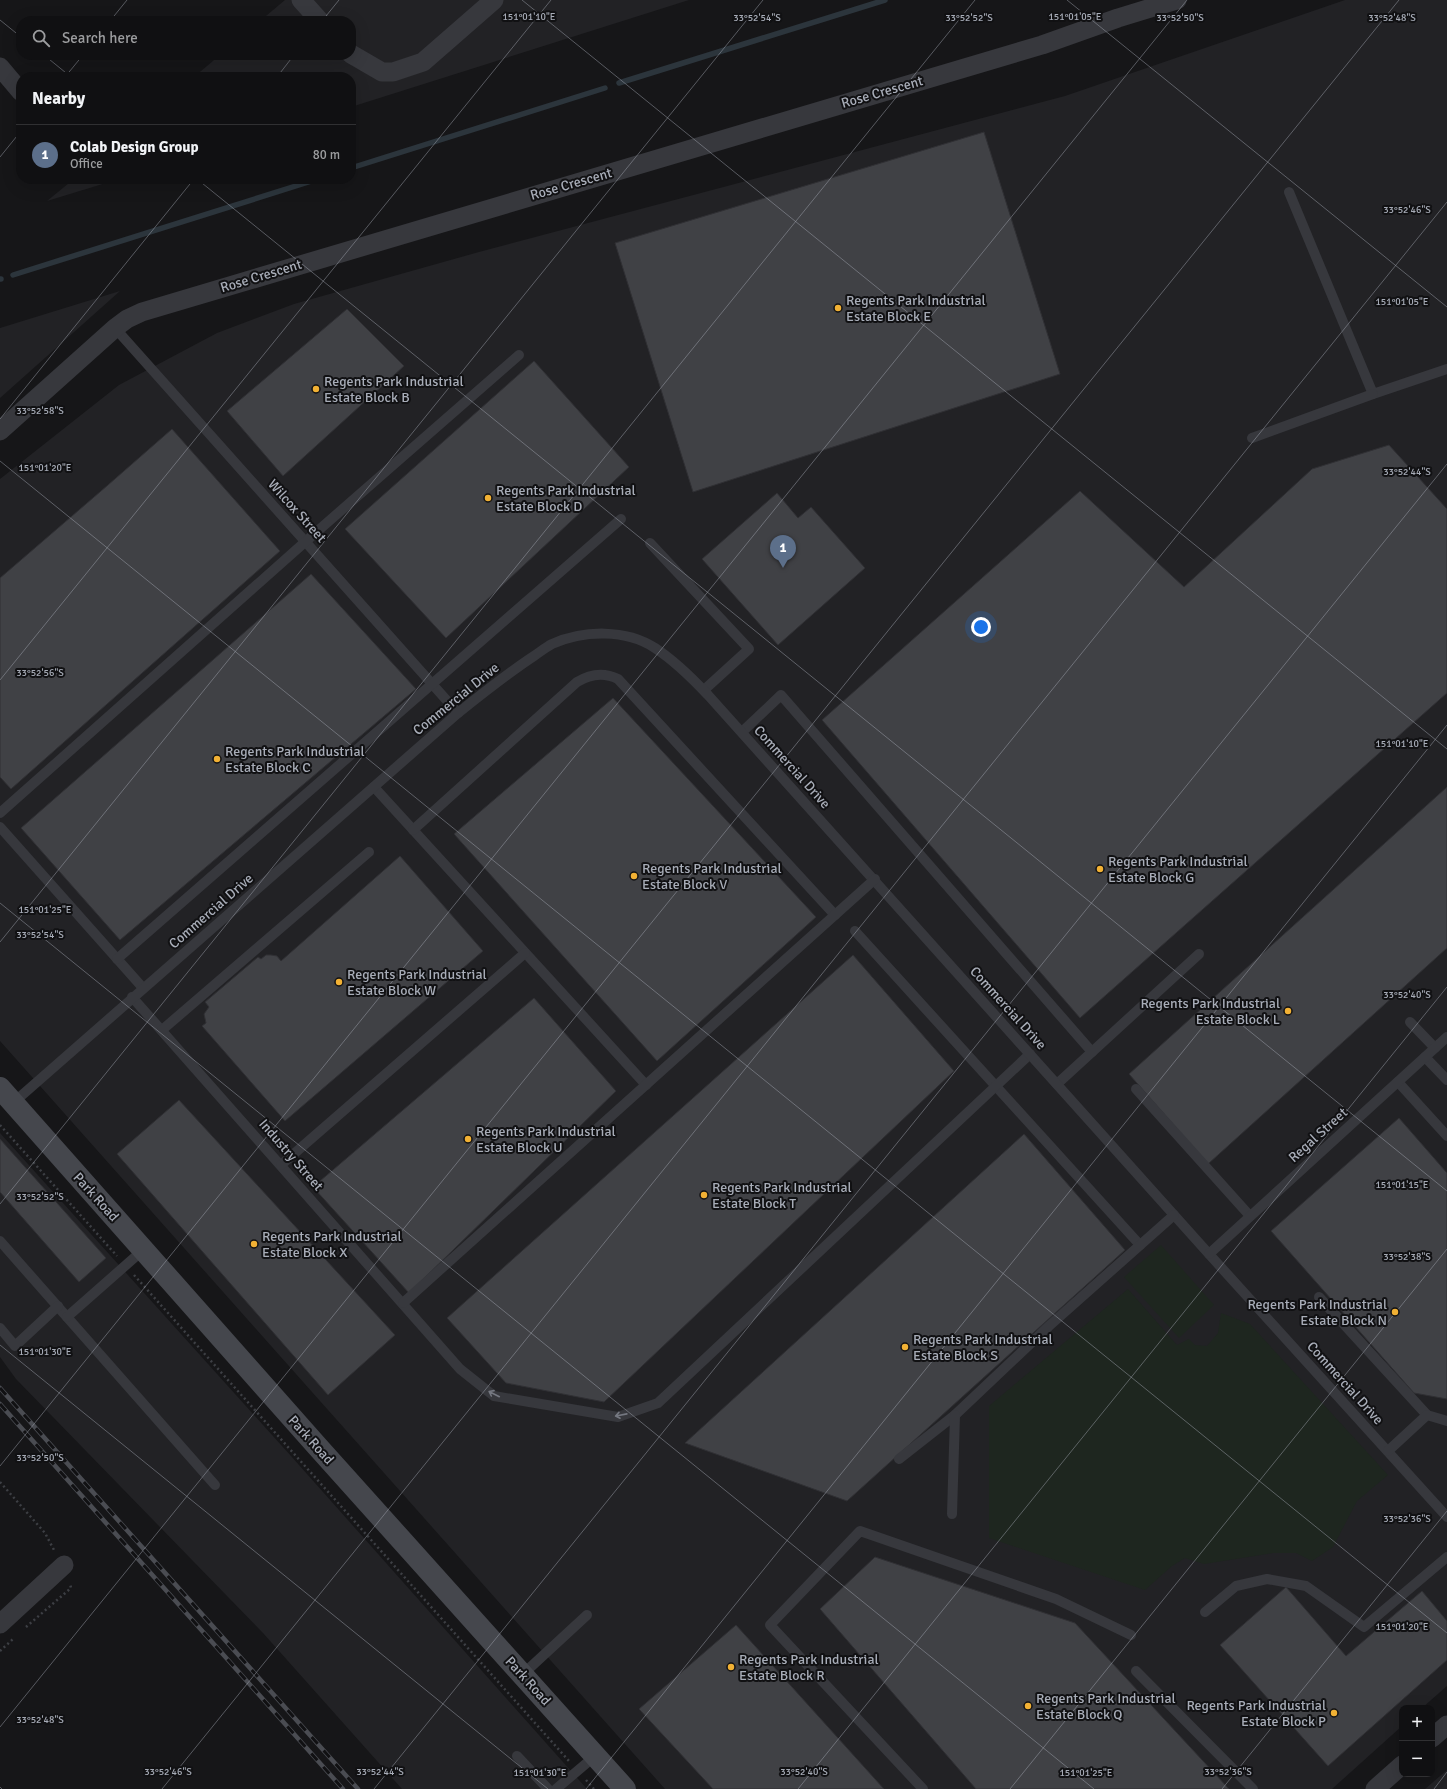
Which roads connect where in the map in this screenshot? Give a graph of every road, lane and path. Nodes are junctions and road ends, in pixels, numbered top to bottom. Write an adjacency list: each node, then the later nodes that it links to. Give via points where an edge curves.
1 (301, 0): 4 (street)
2 (494, 0): 5 (street, via 423,62 393,72 382,72)
3 (1177, 0): 9 (street, Rose Crescent, via 1042,45 142,312)
4 (315, 16)
5 (356, 57)
6 (0, 67): 7 (street)
7 (16, 86)
8 (1289, 192): 12 (lane)
9 (115, 328): 13 (street, Rose Crescent); 16 (lane, Wilcox Street)
10 (519, 355): 16 (lane)
11 (1447, 369): 12 (lane)
12 (1373, 394): 14 (lane)
13 (0, 431)
14 (1252, 438)
15 (620, 519): 18 (lane)
16 (305, 542): 18 (lane, Wilcox Street); 23 (lane)
17 (650, 543): 19 (lane, via 749,649)
18 (432, 683): 20 (lane, Wilcox Street); 32 (lane)
19 (704, 690): 20 (lane, Commercial Drive, via 654,648 629,637 607,633 552,644); 21 (lane, Commercial Drive)
20 (458, 713): 22 (lane, Commercial Drive)
21 (742, 732): 27 (lane, Commercial Drive); 39 (lane, via 781,695)
22 (374, 787): 25 (lane); 33 (lane, Commercial Drive)
23 (0, 813)
24 (0, 827): 32 (lane)
25 (413, 830): 28 (lane, via 577,682 586,677 609,674 618,679); 30 (lane)
26 (369, 852): 36 (lane)
27 (875, 879): 28 (lane); 40 (lane, Commercial Drive)
28 (836, 914): 45 (lane)
29 (855, 931): 46 (lane)
30 (525, 953): 45 (lane); 51 (lane)
31 (1199, 954): 39 (lane)
32 (117, 959): 33 (lane)
33 (143, 988): 34 (lane, Commercial Drive)
34 (132, 998): 36 (lane, Industry Street); 48 (lane, Commercial Drive)
35 (1410, 1022): 38 (lane)
36 (162, 1030): 51 (lane, Industry Street)
37 (1447, 1037): 38 (lane, Regal Street)
38 (1435, 1048): 41 (lane, Regal Street)
39 (1092, 1052): 44 (lane)
40 (1030, 1054): 44 (lane, Commercial Drive); 46 (lane)
41 (1425, 1057): 42 (lane); 43 (lane, Regal Street)
42 (1447, 1080)
43 (1398, 1082): 50 (lane); 53 (lane, Regal Street)
44 (1057, 1084): 52 (lane, Commercial Drive)
45 (646, 1085): 60 (lane)
46 (996, 1086): 55 (lane); 60 (lane, Industry Street, one-way to 60, via 658,1403 618,1417 494,1396 460,1369)
47 (1136, 1089): 53 (lane)
48 (6, 1096): 56 (main road, Park Road)
49 (0, 1125): 58 (path)
50 (1447, 1136)
51 (281, 1165): 60 (lane, Industry Street)
52 (1174, 1215): 55 (lane); 57 (lane, Commercial Drive)
53 (1250, 1216): 57 (lane, Regal Street)
54 (0, 1241): 61 (lane)
55 (1140, 1245): 64 (lane)
56 (143, 1250): 58 (lane); 80 (main road, Park Road)
57 (1209, 1254): 67 (lane, Commercial Drive)
58 (126, 1266): 62 (lane); 86 (path)
59 (1318, 1297): 65 (lane)
60 (403, 1303)
61 (58, 1306): 62 (lane); 63 (lane, via 15,1346)
62 (67, 1317): 70 (lane)
63 (0, 1328)
64 (955, 1415): 68 (lane); 71 (lane)
65 (1427, 1416): 66 (lane); 67 (lane)
66 (1447, 1421)
67 (1388, 1451): 72 (lane, Commercial Drive)
68 (899, 1459)
69 (0, 1482): 74 (path, via 45,1533)
70 (215, 1485)
71 (952, 1514)
72 (1447, 1517)
73 (1447, 1557): 75 (lane, via 1364,1627 1306,1586 1267,1579 1236,1586)
74 (60, 1559): 77 (street)
75 (1204, 1612)
76 (587, 1615): 80 (lane)
77 (0, 1624)
78 (1131, 1635): 91 (lane, via 1056,1599 860,1531 770,1625)
79 (1136, 1671): 92 (lane)
80 (522, 1675): 84 (main road, Park Road)
81 (1447, 1725): 82 (street)
82 (1435, 1735)
83 (517, 1756): 87 (lane)
84 (595, 1756): 86 (lane); 90 (main road, Park Road)
85 (1399, 1768): 93 (street)
86 (578, 1771): 88 (lane); 89 (path)
87 (548, 1789)
88 (556, 1789)
89 (594, 1789)
90 (625, 1789)
91 (923, 1789)
92 (1253, 1789)
93 (1375, 1789)

